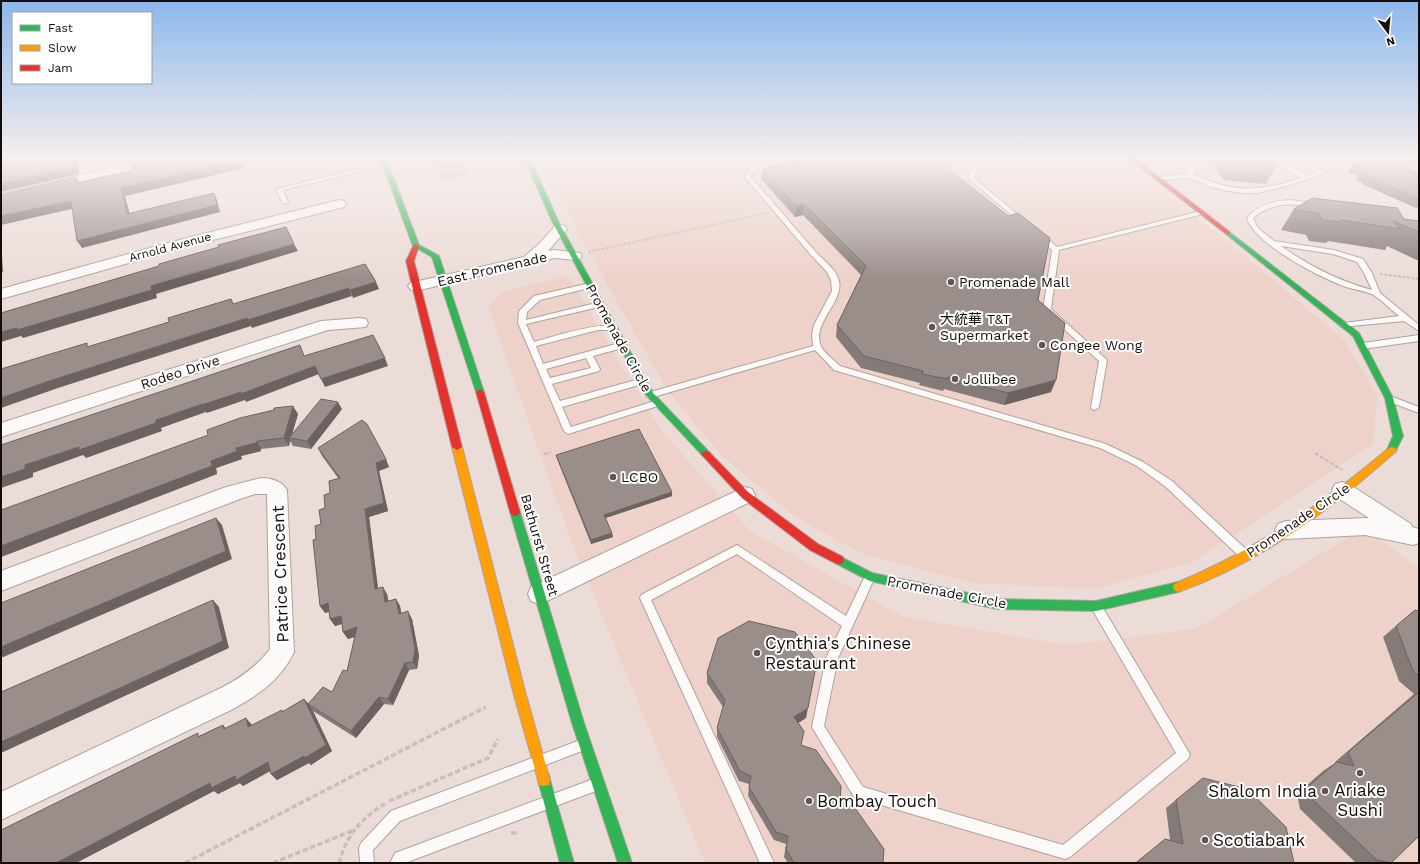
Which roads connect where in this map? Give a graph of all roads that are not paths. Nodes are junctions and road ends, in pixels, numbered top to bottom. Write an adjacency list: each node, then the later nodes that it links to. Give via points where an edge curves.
1 (283, 198): 7 (lane)
2 (398, 198): 13 (street)
3 (546, 198): 11 (street, Promenade Circle)
4 (766, 198): 33 (lane, via 836,280 836,291 818,325)
5 (995, 198): 14 (lane)
6 (1183, 198): 10 (street, Promenade Circle)
7 (285, 202)
8 (339, 204): 20 (street, Arnold Avenue, via 184,243)
9 (1320, 206): 12 (lane, via 1289,201 1272,204 1256,212 1250,218 1251,223)
10 (1201, 213): 14 (lane); 26 (street, Promenade Circle)
11 (560, 229): 15 (street, Promenade Circle); 16 (street, via 545,246)
12 (1273, 243): 21 (lane, via 1298,262 1327,277 1353,288); 21 (lane, via 1350,256 1360,261)
13 (416, 246): 17 (street, Bathurst Street, via 435,256); 19 (street, via 410,262)
14 (1056, 249): 42 (lane, via 1047,310 1102,360)
15 (575, 256): 16 (street, East Promenade, via 554,254); 17 (street, East Promenade, via 555,266); 18 (street, Promenade Circle)
16 (526, 261): 17 (street, East Promenade)
17 (446, 285): 19 (street, East Promenade); 52 (street, Bathurst Street, via 473,366)
18 (590, 285): 22 (street, Promenade Circle); 25 (lane, via 537,298 523,312)
19 (418, 292): 56 (street, via 518,688)
20 (1, 294)
21 (1377, 294): 23 (lane)
22 (600, 304): 25 (lane); 27 (street, Promenade Circle)
23 (1406, 318): 26 (lane); 28 (lane)
24 (360, 323): 44 (street, Rodeo Drive, via 327,325)
25 (522, 323): 30 (lane)
26 (1344, 325): 32 (street, Promenade Circle, via 1356,335)
27 (614, 328): 30 (lane, via 598,328); 31 (street, Promenade Circle)
28 (1419, 329)
29 (1419, 338): 32 (lane)
30 (531, 345): 35 (lane)
31 (623, 345): 34 (lane); 36 (street, Promenade Circle)
32 (1362, 346): 39 (street, Promenade Circle)
33 (817, 347): 38 (lane); 49 (lane, via 837,368 1104,446 1140,464 1169,484)
34 (588, 354): 35 (lane); 37 (lane, via 596,369)
35 (540, 367): 37 (lane)
36 (643, 381): 38 (street, Promenade Circle); 41 (lane)
37 (547, 382): 41 (lane)
38 (650, 395): 40 (street, Promenade Circle)
39 (1389, 398): 43 (lane); 45 (street, Promenade Circle, via 1398,436 1394,448 1358,480)
40 (658, 403): 41 (lane, via 568,431); 46 (street, Promenade Circle)
41 (557, 405)
42 (1095, 407)
43 (1419, 410)
44 (1, 430)
45 (1342, 490): 47 (street, Promenade Circle); 48 (street)
46 (744, 495): 50 (street, Promenade Circle, via 814,547); 52 (street)
47 (1286, 530): 48 (street, via 1365,526); 49 (street, Promenade Circle)
48 (1416, 538)
49 (1246, 556): 53 (street, Promenade Circle, via 1179,587)
50 (870, 577): 53 (street, Promenade Circle, via 997,604); 54 (lane)
51 (1, 581): 59 (street, Patrice Crescent, via 233,493 256,486 270,486 277,490 282,652 270,668 252,686)
52 (539, 594): 55 (street, Bathurst Street)
53 (1096, 606): 54 (lane, via 1184,755 1064,852 859,792 818,727 832,658)
54 (848, 624): 64 (lane, via 737,549 645,598)
55 (586, 744): 56 (lane); 57 (street, Bathurst Street)
56 (539, 761): 58 (street); 60 (lane, via 396,816 366,848)
57 (596, 784): 58 (lane); 63 (street, Bathurst Street)
58 (550, 800): 61 (lane, via 400,858); 62 (street)
59 (1, 806)
60 (367, 863)
61 (397, 863)
62 (567, 863)
63 (625, 863)
64 (767, 863)

